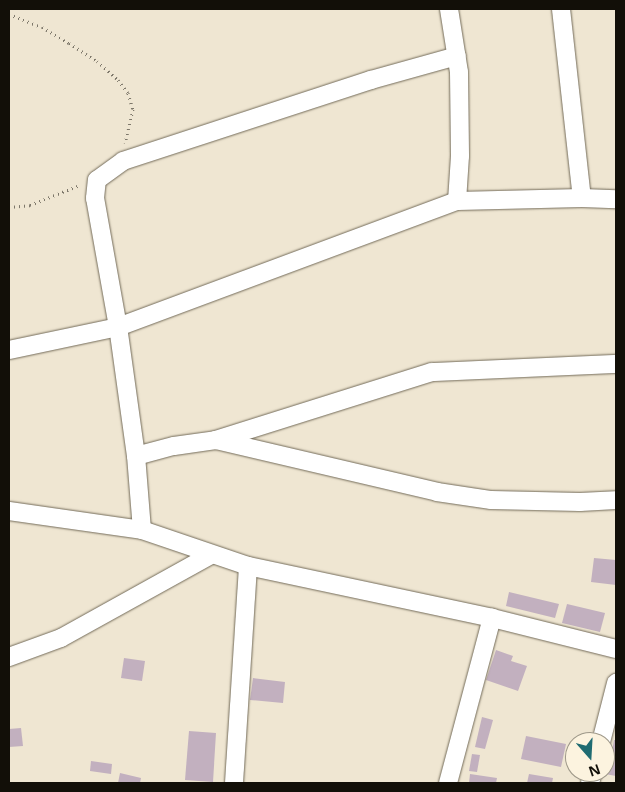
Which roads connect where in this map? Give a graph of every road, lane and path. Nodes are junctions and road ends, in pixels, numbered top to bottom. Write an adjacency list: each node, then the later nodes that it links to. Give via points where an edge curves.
1 (449, 9): 4 (street)
2 (561, 9): 7 (street)
3 (9, 14): 5 (path, via 42,28 97,61 118,80 128,93 133,109)
4 (457, 56): 5 (street, via 371,80); 9 (street, via 460,156)
5 (123, 161): 6 (street)
6 (98, 180): 10 (path, via 30,205); 11 (street, via 95,198)
7 (582, 198): 8 (street); 9 (street)
8 (616, 199)
9 (457, 201): 11 (street)
10 (9, 207)
11 (118, 327): 12 (street); 15 (street)
12 (9, 350)
13 (616, 364): 14 (street, via 432,372)
14 (216, 440): 15 (street); 16 (street, via 437,492 491,500)
15 (136, 456): 18 (street)
16 (616, 500)
17 (9, 511): 18 (street)
18 (142, 530): 19 (street)
19 (210, 555): 20 (street); 23 (street, via 61,638)
20 (248, 566): 21 (street); 26 (street)
21 (492, 618): 22 (street); 27 (street)
22 (616, 649)
23 (9, 657)
24 (616, 683): 25 (street)
25 (604, 732)
26 (234, 783)
27 (448, 783)

